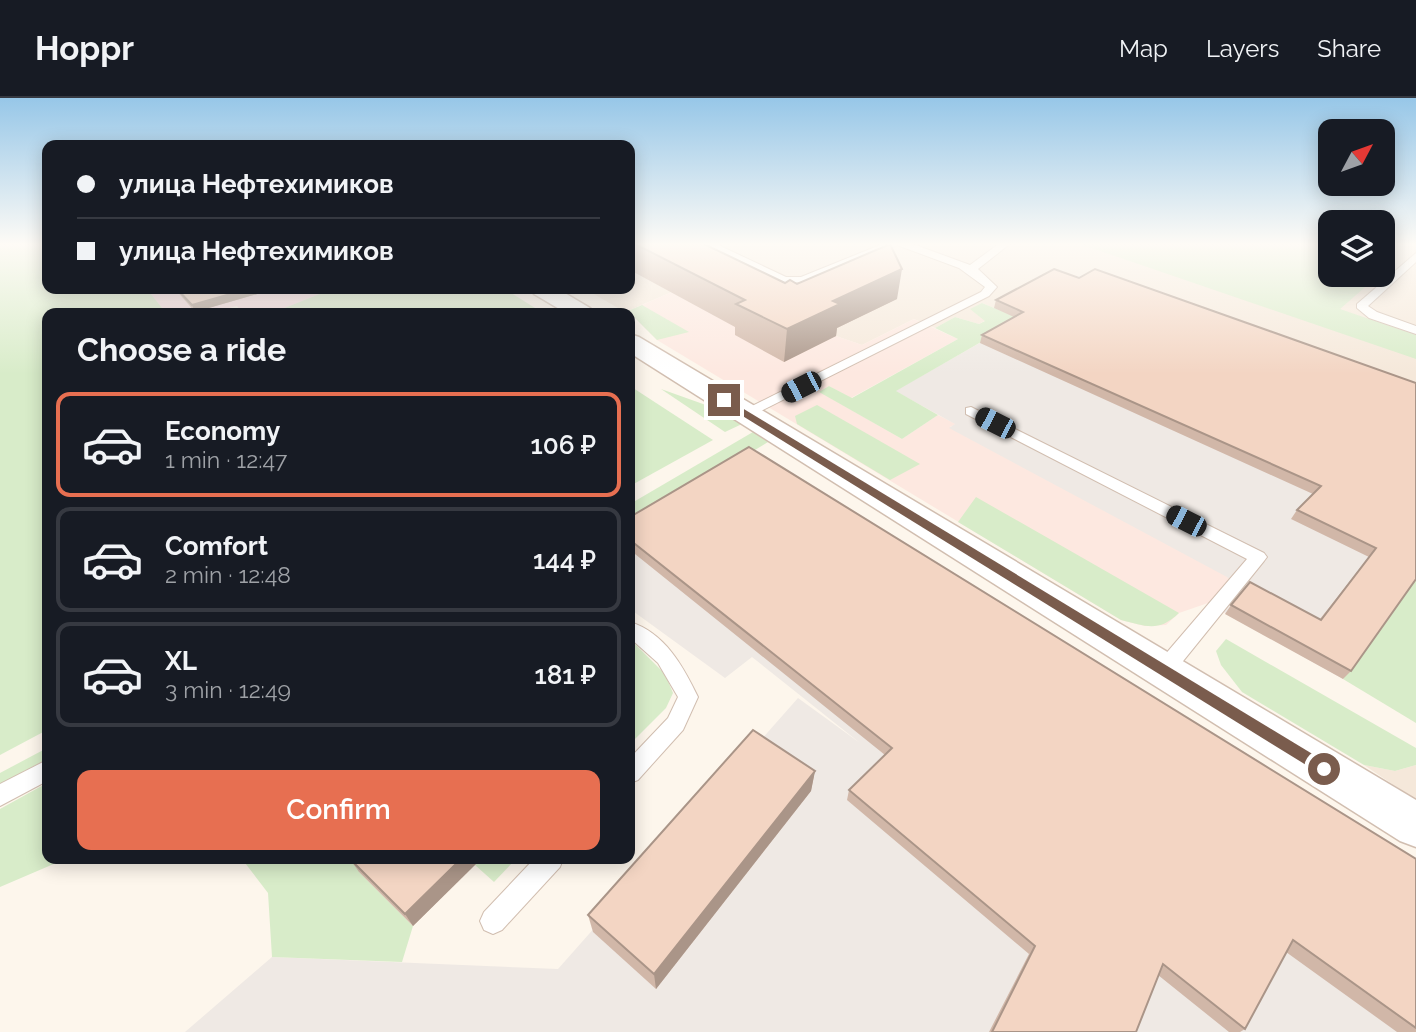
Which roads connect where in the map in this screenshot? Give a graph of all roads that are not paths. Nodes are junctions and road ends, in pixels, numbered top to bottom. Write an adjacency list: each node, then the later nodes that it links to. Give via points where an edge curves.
1 (990, 287): 8 (lane, via 985,294)
2 (1382, 287): 5 (lane, via 1361,306)
3 (550, 294): 4 (street)
4 (574, 308)
5 (1416, 330)
6 (635, 345): 8 (street)
7 (971, 411): 10 (lane, via 1258,557)
8 (747, 414): 10 (street)
9 (635, 631): 11 (lane, via 674,666 688,697 676,724)
10 (1164, 670): 14 (street)
11 (635, 768)
12 (42, 773): 13 (lane)
13 (0, 796)
14 (1416, 825)
15 (546, 864): 16 (lane)
16 (493, 921)

